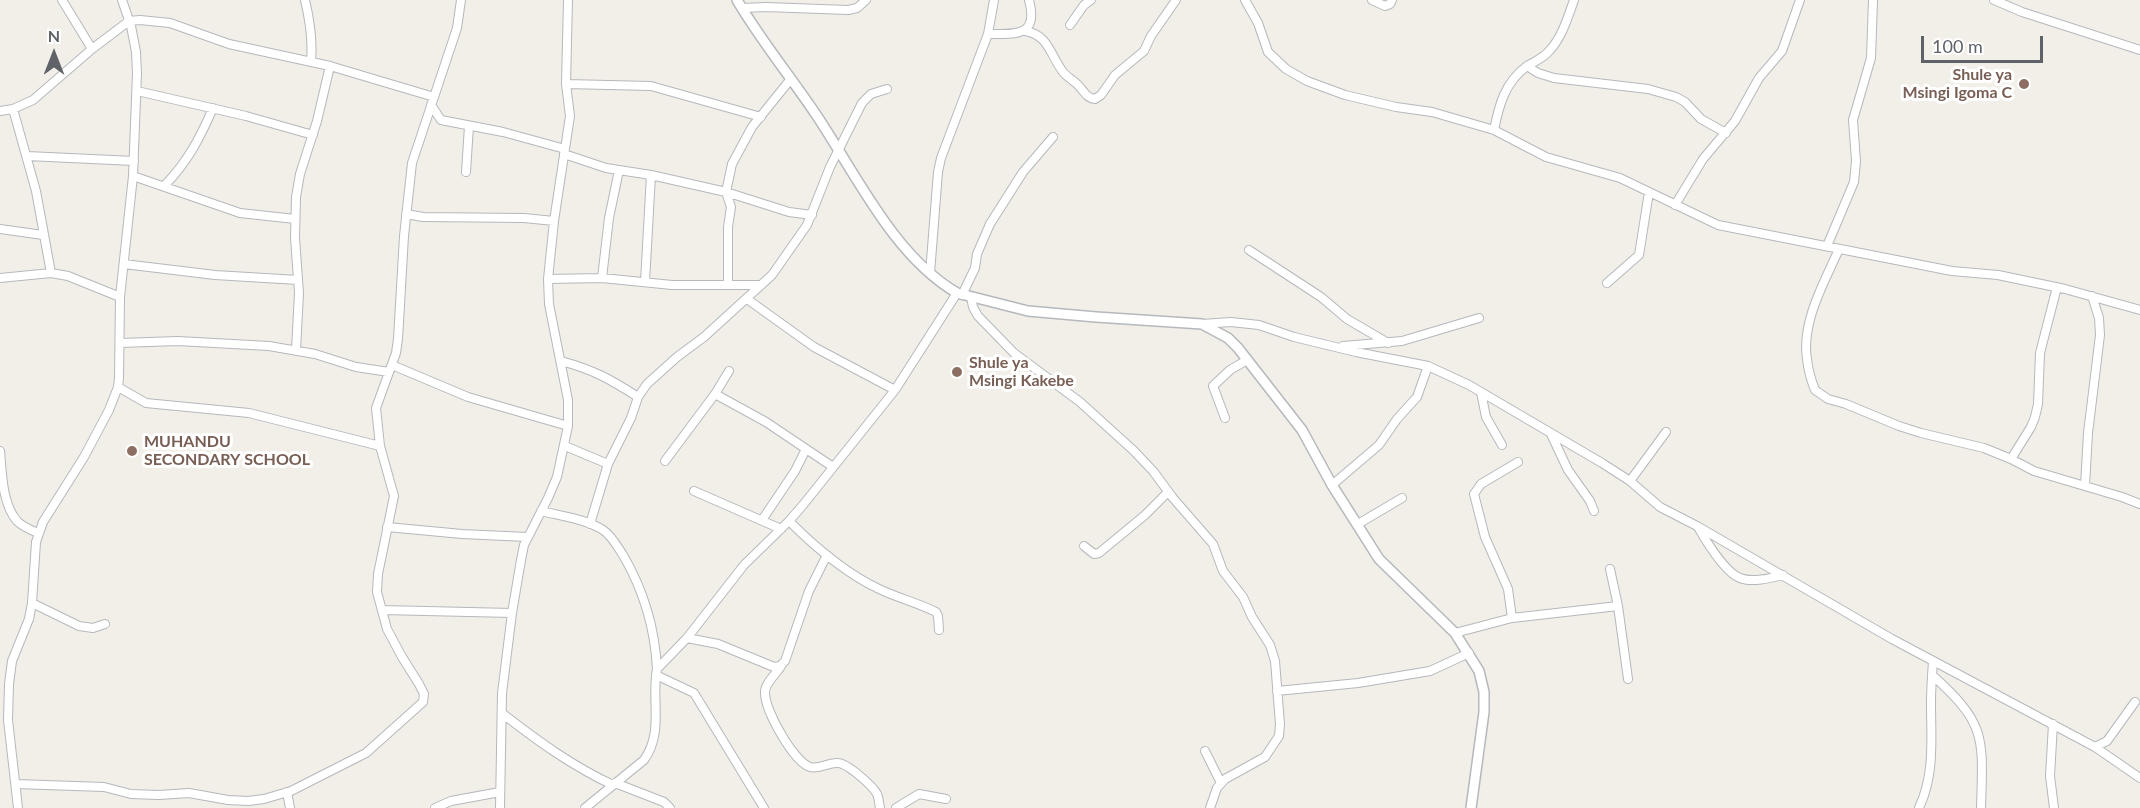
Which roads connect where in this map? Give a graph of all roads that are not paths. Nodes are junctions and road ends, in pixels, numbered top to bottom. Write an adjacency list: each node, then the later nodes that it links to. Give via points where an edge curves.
1 (62, 0): 23 (street)
2 (122, 0): 19 (street)
3 (305, 0): 25 (street, via 311,23)
4 (461, 0): 32 (street, via 457,28)
5 (568, 0): 29 (street)
6 (866, 0): 18 (street, via 848,10)
7 (994, 0): 22 (street)
8 (1029, 0): 21 (street, via 1033,17)
9 (1091, 0): 20 (street)
10 (1176, 0): 21 (street, via 1144,51 1115,75 1095,99 1085,95 1064,73 1042,38)
11 (1245, 0): 39 (street, via 1268,52 1307,81 1345,95 1432,112)
12 (1372, 0): 13 (street, via 1385,6)
13 (1392, 0)
14 (1574, 0): 27 (street, via 1554,45)
15 (1800, 0): 40 (street, via 1782,51 1759,78)
16 (1873, 0): 61 (street, via 1871,58 1852,120 1854,182)
17 (1994, 0): 24 (street)
18 (739, 4): 28 (street)
19 (129, 21): 23 (street); 25 (street, via 170,23 229,44); 31 (street, via 136,52)
20 (1070, 25)
21 (1025, 31): 22 (street)
22 (988, 34): 66 (street, via 941,158)
23 (92, 49): 35 (street, via 33,100)
24 (2140, 50)
25 (310, 61): 26 (street)
26 (330, 66): 32 (street); 41 (street)
27 (1527, 66): 39 (street, via 1506,89); 40 (street, via 1554,78 1648,89 1676,97 1701,119)
28 (790, 80): 37 (street); 43 (street)
29 (566, 84): 37 (street, via 651,86); 44 (street, via 570,116)
30 (887, 88): 43 (street, via 871,94 862,103)
31 (136, 91): 34 (street); 46 (street)
32 (434, 97): 33 (street)
33 (431, 105): 38 (street, via 441,120); 55 (street, via 412,163)
34 (213, 108): 41 (street); 51 (street, via 191,154)
35 (13, 109): 36 (street); 45 (street)
36 (0, 111)
37 (761, 117): 52 (street, via 738,151)
38 (469, 126): 44 (street); 48 (street)
39 (1494, 130): 53 (street, via 1546,157 1620,178)
40 (1726, 133): 54 (street, via 1703,159)
41 (313, 135): 57 (street, via 300,174)
42 (1053, 137): 76 (street, via 1023,172 990,224)
43 (839, 151): 56 (street); 66 (street, via 882,219)
44 (564, 152): 47 (street); 58 (street)
45 (27, 156): 46 (street); 60 (street)
46 (134, 161): 50 (street)
47 (619, 170): 49 (street); 69 (street)
48 (466, 172)
49 (651, 175): 52 (street); 71 (street)
50 (134, 176): 51 (street); 64 (street)
51 (164, 186): 57 (street, via 240,213)
52 (726, 192): 56 (street, via 789,212); 73 (street, via 731,207)
53 (1649, 192): 54 (street); 72 (street, via 1639,255)
54 (1675, 205): 61 (street, via 1718,225)
55 (406, 214): 58 (street); 90 (street, via 398,339)
56 (812, 215): 74 (street, via 778,268)
57 (296, 219): 70 (street)
58 (554, 221): 68 (street)
59 (0, 229): 60 (street)
60 (43, 235): 65 (street)
61 (1827, 246): 62 (street)
62 (1839, 249): 75 (street); 106 (street, via 1808,327 1806,357 1815,390 1828,399 1899,426)
63 (1249, 250): 84 (street)
64 (124, 264): 70 (street); 78 (street)
65 (51, 273): 67 (street); 78 (street)
66 (930, 273): 76 (street)
67 (0, 278)
68 (548, 279): 69 (street); 88 (street)
69 (602, 279): 71 (street)
70 (298, 280): 86 (street)
71 (645, 282): 73 (street)
72 (1607, 283)
73 (728, 285): 74 (street)
74 (761, 285): 79 (street)
75 (2057, 287): 77 (street); 106 (street, via 2040,353 2035,417)
76 (963, 295): 82 (street, via 1028,311); 93 (street); 115 (street, via 1014,353 1107,425 1154,471)
77 (2092, 296): 80 (street); 113 (street, via 2100,335)
78 (120, 297): 83 (street)
79 (747, 299): 93 (street, via 814,347); 96 (street, via 647,384)
80 (2140, 310)
81 (1479, 318): 84 (street)
82 (1202, 324): 85 (street, via 1259,325); 87 (street, via 1228,338)
83 (120, 343): 86 (street, via 230,343); 92 (street)
84 (1388, 343): 85 (street)
85 (1334, 346): 89 (street)
86 (296, 350): 90 (street, via 356,366)
87 (1247, 360): 97 (street, via 1213,386); 112 (street, via 1302,430)
88 (561, 361): 96 (street, via 592,370); 98 (street)
89 (1428, 366): 94 (street); 112 (street, via 1417,397 1379,445)
90 (390, 368): 98 (street, via 468,397); 102 (street, via 376,408)
91 (729, 371): 95 (street)
92 (118, 387): 102 (street, via 146,403 249,413); 127 (street, via 84,457)
93 (895, 390): 110 (street)
94 (1481, 392): 100 (street); 101 (street, via 1486,417)
95 (715, 394): 104 (street, via 759,417); 107 (street)
96 (639, 397): 109 (street)
97 (1225, 418)
98 (568, 426): 103 (street)
99 (1666, 432): 111 (street)
100 (1551, 434): 111 (street); 119 (street)
101 (1502, 445)
102 (380, 446): 125 (street, via 394,496)
103 (565, 446): 109 (street); 118 (street, via 557,477)
104 (806, 449): 110 (street); 120 (street)
105 (0, 451): 127 (street, via 12,514)
106 (2011, 459): 113 (street, via 2034,471)
107 (665, 461)
108 (1518, 462): 137 (street, via 1491,477 1474,494 1485,537 1508,589)
109 (608, 464): 122 (street)
110 (833, 467): 121 (street)
111 (1630, 481): 124 (street, via 1660,507)
112 (1332, 485): 123 (street)
113 (2085, 486): 117 (street)
114 (694, 490): 120 (street)
115 (1168, 492): 129 (street, via 1099,553 1094,554); 148 (street, via 1213,544 1223,572 1243,597 1270,645)
116 (1402, 498): 123 (street)
117 (2140, 504)
118 (541, 511): 122 (street); 128 (street)
119 (1594, 511)
120 (762, 520): 126 (street)
121 (789, 521): 126 (street); 130 (street)
122 (590, 524): 145 (street, via 614,540 638,584 653,630)
123 (1358, 524): 140 (street, via 1386,567)
124 (1697, 526): 132 (street); 132 (street, via 1739,578)
125 (387, 527): 128 (street); 135 (street, via 378,574)
126 (781, 529): 141 (street, via 744,565)
127 (38, 533): 133 (street)
128 (527, 537): 136 (street)
129 (1084, 546)
130 (827, 555): 139 (street, via 879,589 936,612); 144 (street)
131 (1610, 569): 134 (street)
132 (1783, 575): 143 (street)
133 (32, 603): 138 (street, via 79,626 93,628); 151 (street, via 12,661)
134 (1618, 606): 137 (street); 147 (street)
135 (382, 610): 136 (street); 159 (street, via 387,629 424,694 423,702 366,753)
136 (512, 613): 150 (street)
137 (1512, 618): 140 (street)
138 (105, 624)
139 (939, 630)
140 (1455, 633): 142 (street)
141 (687, 638): 144 (street, via 718,644 774,667); 145 (street)
142 (1469, 653): 148 (street, via 1430,671); 174 (street, via 1479,671 1484,693)
143 (1933, 661): 146 (street); 152 (street)
144 (781, 666): 171 (street, via 765,694 795,757 815,768 833,763 844,765 876,791)
145 (657, 672): 158 (street, via 656,729 650,751); 170 (street, via 694,693)
146 (1932, 675): 175 (street, via 1932,765); 176 (street, via 1966,710 1978,731 1984,764)
147 (1628, 679)
148 (1276, 691): 156 (street, via 1280,724 1274,745 1265,757)
149 (2135, 702): 153 (street, via 2107,741)
150 (503, 714): 158 (street, via 554,753); 160 (street)
151 (4, 720): 157 (street)
152 (2053, 724): 153 (street); 177 (street, via 2050,776)
153 (2095, 747): 155 (street)
154 (1205, 751): 156 (street)
155 (2140, 778)
156 (1221, 783): 173 (street)
157 (16, 784): 162 (street, via 104,787 131,794 189,794); 163 (street)
158 (614, 784): 168 (street); 169 (street, via 664,802)
159 (287, 792): 162 (street); 165 (street)
160 (500, 792): 166 (street); 167 (street)
161 (946, 799): 172 (street, via 919,794)
162 (248, 801): 164 (street)
163 (18, 808)
164 (240, 808)
165 (290, 808)
166 (435, 808)
167 (500, 808)
168 (587, 808)
169 (670, 808)
170 (764, 808)
171 (880, 808)
172 (896, 808)
173 (1210, 808)
174 (1471, 808)
175 (1919, 808)
176 (1981, 808)
177 (2054, 808)

